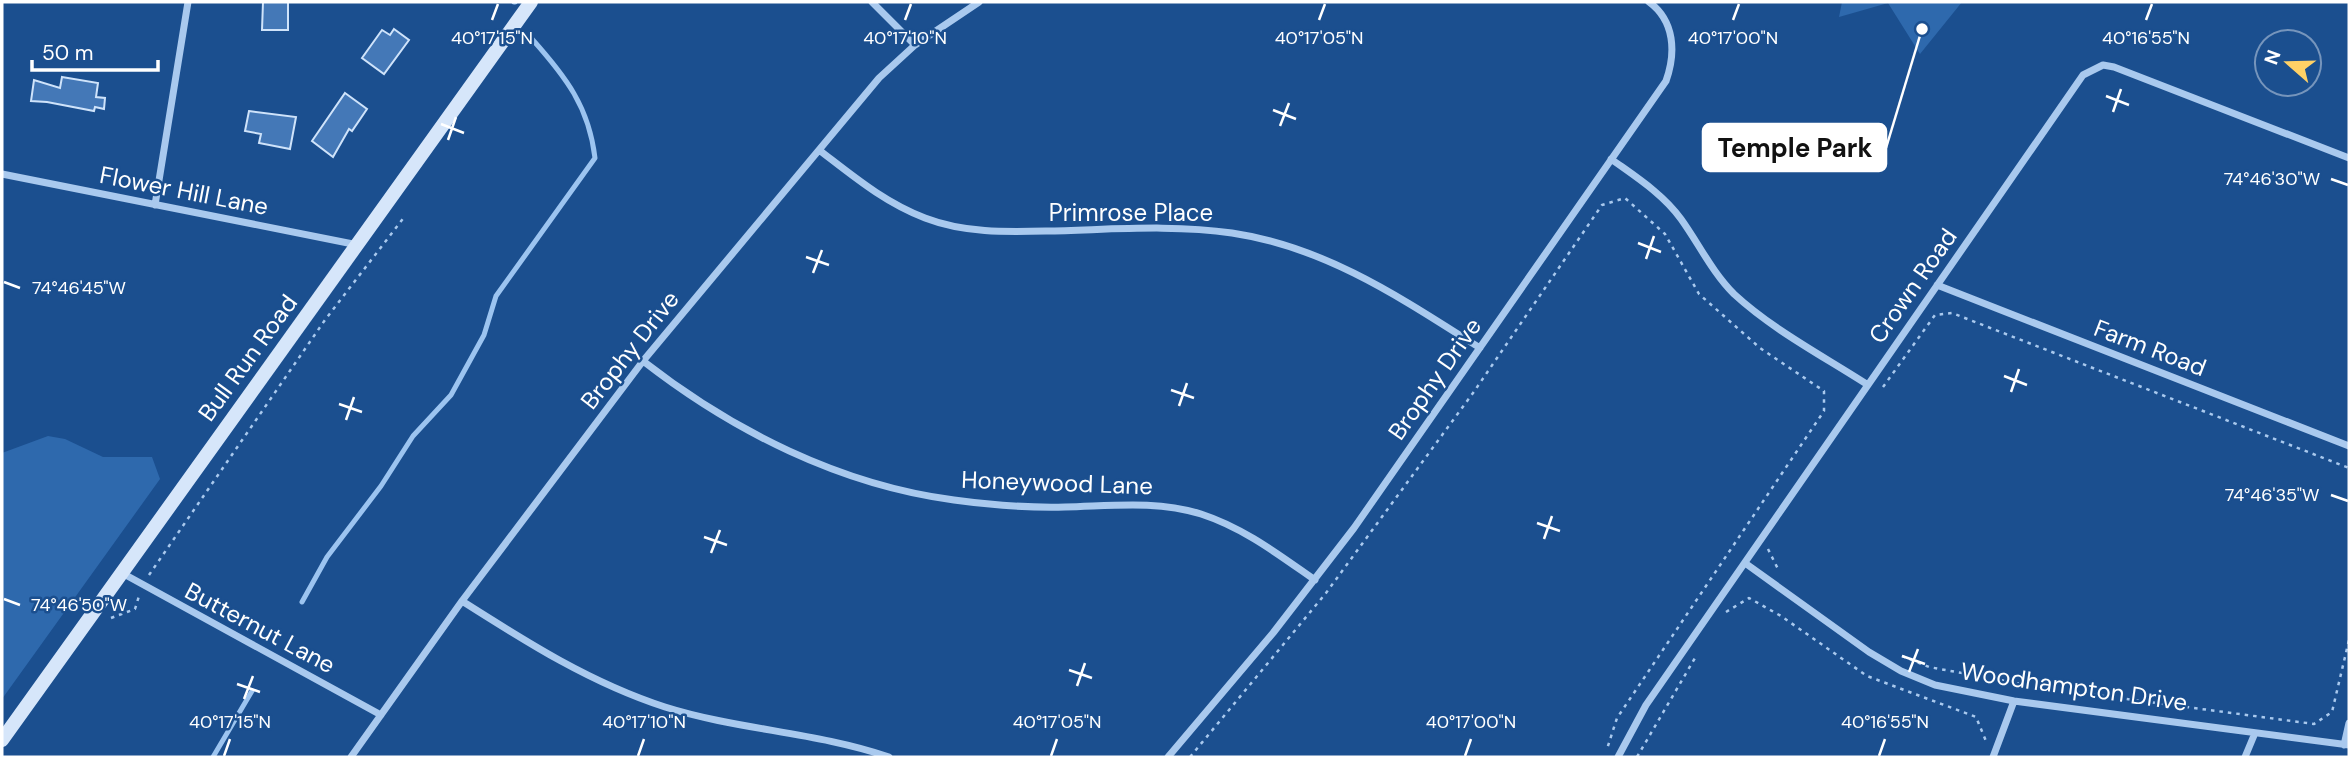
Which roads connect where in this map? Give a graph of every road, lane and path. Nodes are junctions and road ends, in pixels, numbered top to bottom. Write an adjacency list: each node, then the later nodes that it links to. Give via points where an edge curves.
1 (188, 2): 11 (street)
2 (531, 2): 13 (street, Bull Run Road)
3 (872, 2): 6 (street)
4 (979, 2): 6 (street, Brophy Drive)
5 (1649, 2): 9 (street, Brophy Drive, via 1670,32 1671,65 1666,81)
6 (915, 45): 7 (street, Brophy Drive, via 879,78)
7 (819, 150): 15 (street, Primrose Place, via 899,207 958,228 993,232 1187,229 1231,233 1303,250 1378,284); 16 (street, Brophy Drive)
8 (2349, 158): 14 (street, Crown Road, via 2114,66 2092,69 2083,75)
9 (1611, 159): 15 (street, Brophy Drive); 17 (street, via 1662,198 1719,276 1758,315)
10 (2, 174): 11 (street, Flower Hill Lane)
11 (155, 205): 13 (street, Flower Hill Lane)
12 (405, 216): 26 (path, via 265,405)
13 (358, 245): 23 (street, Bull Run Road)
14 (1937, 285): 17 (street, Crown Road); 19 (street, Farm Road)
15 (1480, 348): 25 (street, Brophy Drive)
16 (643, 361): 25 (street, Honeywood Lane, via 748,431 852,475 951,499 1007,506 1133,504 1199,513 1252,536); 27 (street, Brophy Drive)
17 (1868, 385): 22 (street, Crown Road)
18 (1878, 393): 20 (path, via 1935,315 1952,313)
19 (2349, 446)
20 (2349, 468)
21 (1774, 539): 24 (path, via 1768,549 1776,569)
22 (1745, 563): 33 (street, Woodhampton Drive, via 1900,671 1935,685); 45 (street, Crown Road, via 1646,705)
23 (121, 572): 26 (street, Butternut Lane); 37 (street, Bull Run Road)
24 (1786, 576)
25 (1315, 580): 42 (street, Brophy Drive)
26 (142, 586): 29 (path, via 135,609); 34 (street, Butternut Lane)
27 (462, 601): 34 (street, Brophy Drive); 41 (street, via 545,653 622,691 713,719 818,737)
28 (1722, 615): 39 (path, via 1749,598 1867,676 1976,716 1986,740)
29 (111, 618)
30 (2349, 640): 31 (path, via 2332,712 2315,724 2045,688 1929,667)
31 (1892, 652)
32 (1695, 658): 46 (path)
33 (2014, 701): 36 (street, Woodhampton Drive); 47 (street)
34 (381, 715): 40 (street, Brophy Drive)
35 (2349, 723): 38 (street)
36 (2255, 733): 38 (street, Woodhampton Drive); 48 (street)
37 (2, 740)
38 (2347, 745)
39 (1983, 749)
40 (351, 757)
41 (889, 757)
42 (1168, 757)
43 (1190, 757): 44 (path, via 1326,593 1473,393 1602,205 1625,198 1665,234 1699,295 1760,348 1824,391 1824,411 1617,718)
44 (1605, 757)
45 (1618, 757)
46 (1637, 757)
47 (1993, 757)
48 (2245, 757)

